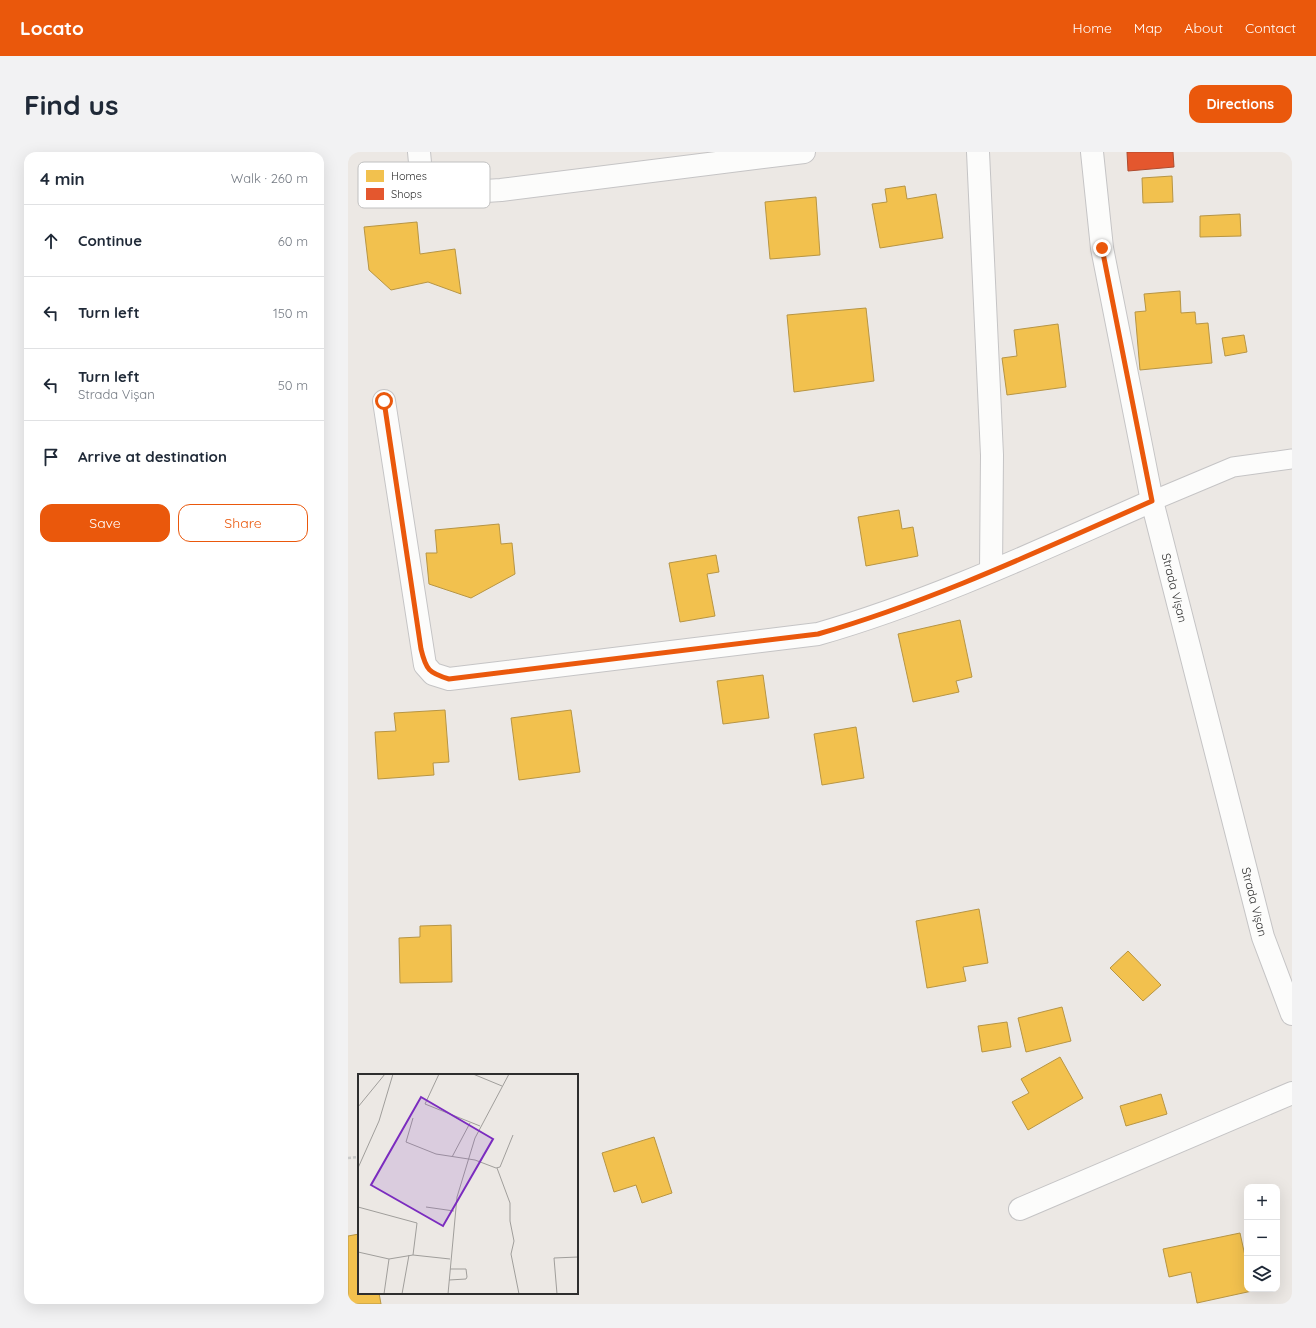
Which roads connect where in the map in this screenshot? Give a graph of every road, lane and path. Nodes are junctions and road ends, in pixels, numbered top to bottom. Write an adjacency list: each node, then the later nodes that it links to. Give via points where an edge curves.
1 (420, 152): 5 (street)
2 (804, 152): 6 (street)
3 (978, 152): 10 (street, via 992,455)
4 (1092, 152): 9 (street, Strada Vișan, via 1102,248)
5 (420, 162)
6 (490, 191)
7 (384, 401): 10 (street, via 425,665 433,674 449,679 818,634 856,624)
8 (1292, 459): 9 (lane, via 1233,468)
9 (1152, 501): 10 (street); 11 (street, Strada Vișan, via 1262,937)
10 (991, 571)
11 (1292, 1014)
12 (1292, 1093): 15 (street)
13 (358, 1157): 14 (path)
14 (348, 1158)
15 (1020, 1209)

